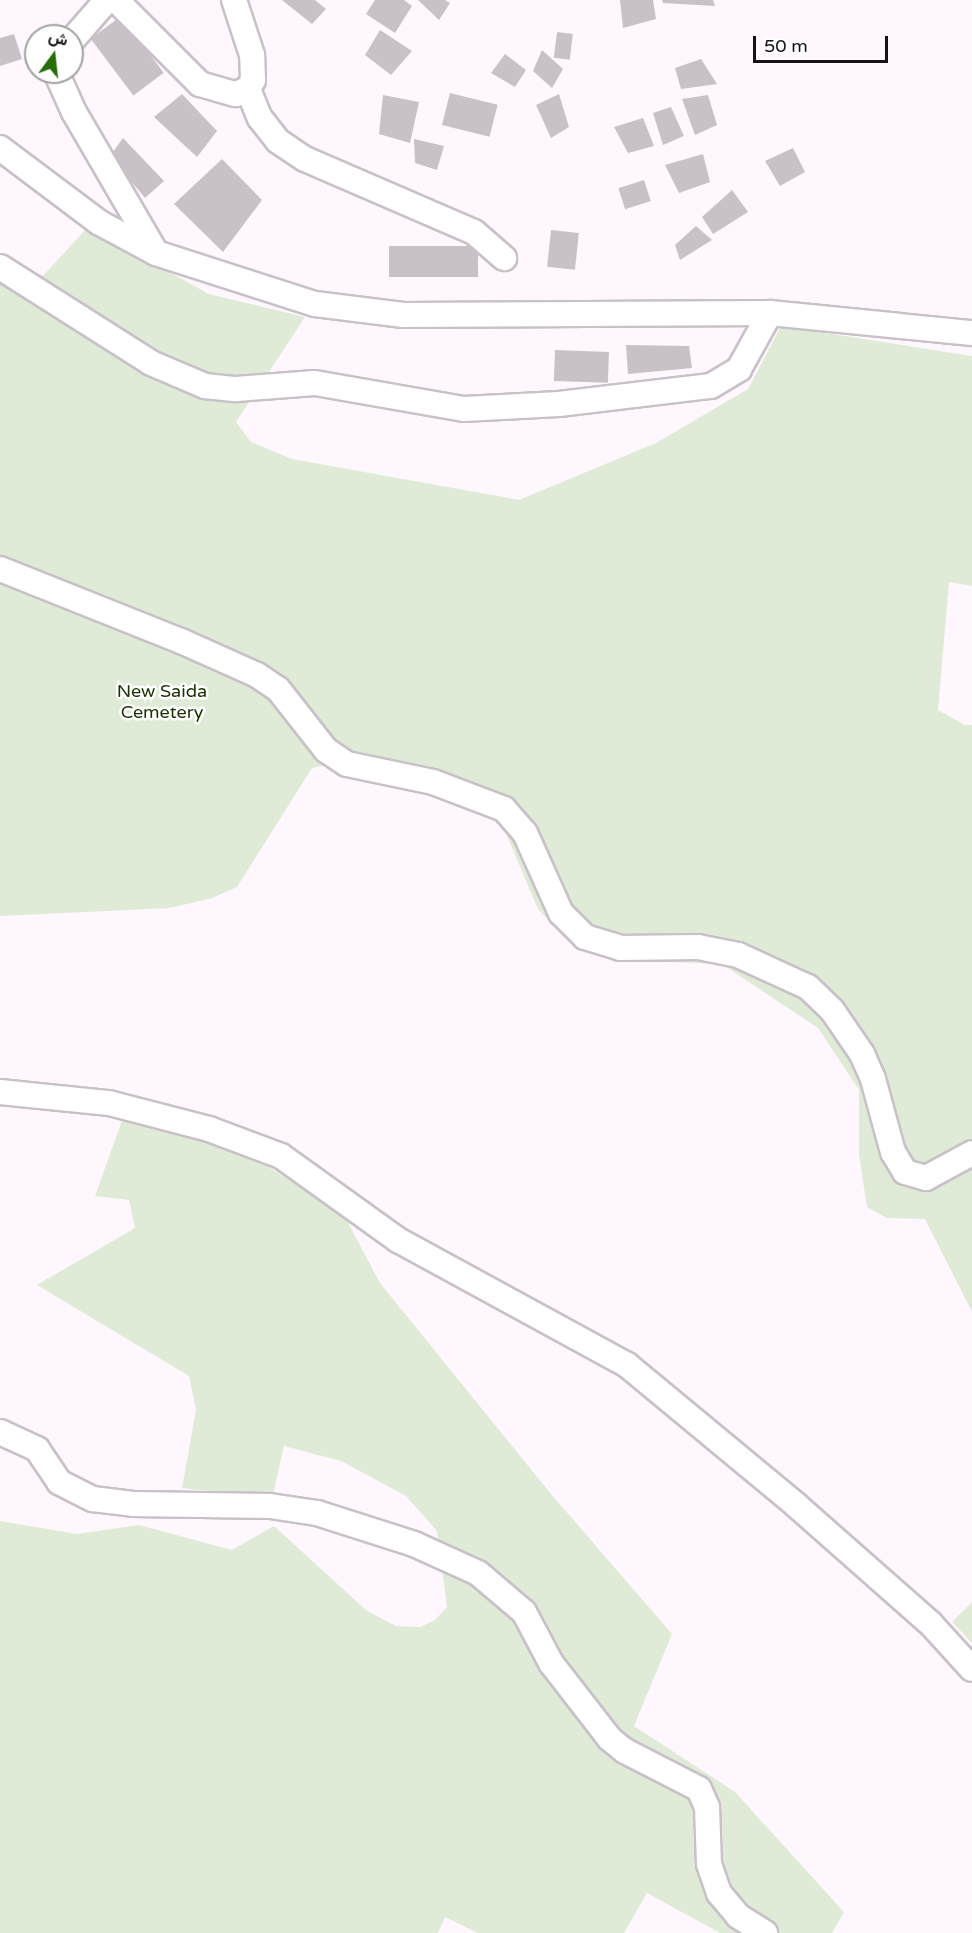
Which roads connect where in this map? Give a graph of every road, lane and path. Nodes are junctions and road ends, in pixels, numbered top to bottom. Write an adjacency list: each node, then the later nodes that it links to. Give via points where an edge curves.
1 (108, 0): 4 (street)
2 (116, 0): 6 (street, via 200,84 236,94)
3 (234, 0): 6 (street, via 252,55 253,80)
4 (84, 27)
5 (62, 84): 8 (street)
6 (248, 89): 9 (street, via 260,118 278,141 305,159 474,232)
7 (1, 152): 8 (street, via 100,223)
8 (156, 253): 11 (street, via 315,304 403,315)
9 (504, 258)
10 (0, 267): 11 (street, via 151,363 205,386 236,389 315,382 464,408 560,404 711,386 739,369)
11 (770, 313): 12 (street)
12 (972, 333)
13 (0, 569): 15 (street, via 181,640 257,675 278,689 326,750 347,764 433,782 504,810 525,833 561,913 585,937 620,948 699,947 728,953 774,969 808,987 832,1010 862,1054 876,1087 893,1152 905,1172 926,1178)
14 (0, 1092): 17 (street, via 109,1103 208,1129 280,1156 398,1240 627,1365 841,1544 930,1623)
15 (972, 1153)
16 (0, 1431): 18 (street, via 37,1449 59,1482 93,1499 132,1504 270,1506 317,1513 414,1544 478,1573 524,1612 551,1663 610,1739 625,1751 699,1789 707,1807 709,1864 719,1893 738,1916)
17 (972, 1669)
18 (765, 1933)

